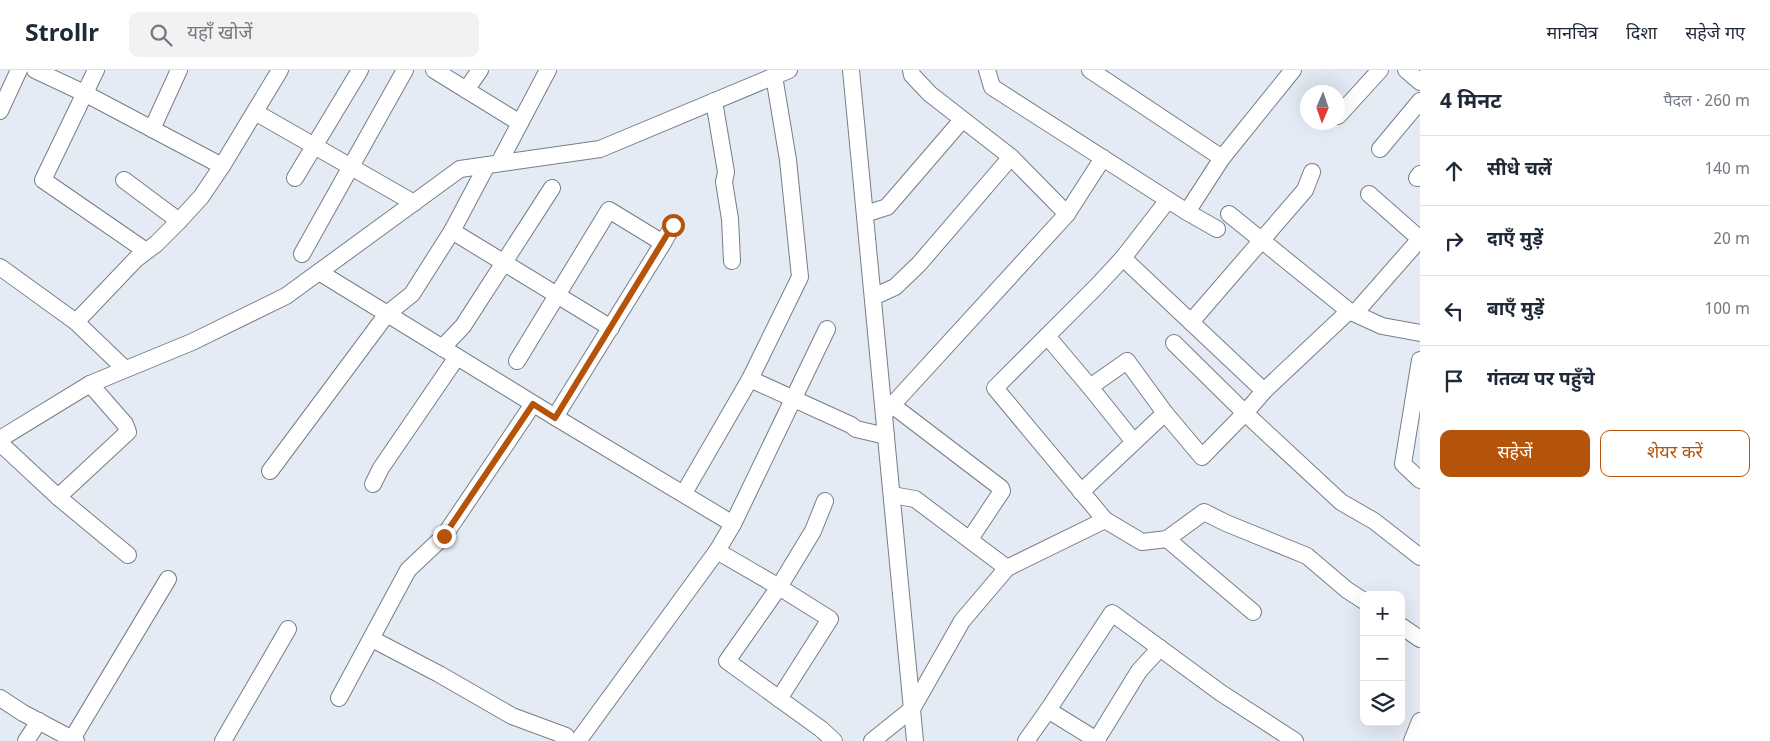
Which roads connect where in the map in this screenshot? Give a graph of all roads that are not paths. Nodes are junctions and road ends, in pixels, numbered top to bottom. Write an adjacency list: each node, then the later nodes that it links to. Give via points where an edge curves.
1 (19, 70): 25 (street)
2 (35, 70): 21 (street)
3 (96, 70): 21 (street)
4 (179, 70): 29 (street)
5 (280, 70): 26 (street)
6 (360, 70): 30 (street)
7 (405, 70): 37 (street)
8 (434, 70): 20 (street)
9 (480, 70): 20 (street)
10 (548, 70): 28 (street)
11 (851, 70): 46 (street)
12 (911, 70): 27 (street, via 930,94)
13 (987, 70): 33 (street, via 992,87)
14 (1090, 70): 34 (street)
15 (1293, 70): 34 (street)
16 (1380, 70): 24 (street)
17 (1406, 70): 19 (street)
18 (782, 73): 23 (street); 79 (street, via 800,277)
19 (1420, 82)
20 (466, 90): 28 (street)
21 (86, 94): 29 (street); 56 (street, via 43,180)
22 (1420, 101): 31 (street)
23 (714, 102): 35 (street, via 600,149); 59 (street, via 726,172 724,182)
24 (1345, 108)
25 (0, 111)
26 (255, 112): 30 (street); 36 (street)
27 (962, 120): 32 (street); 46 (street, via 887,207)
28 (520, 123): 35 (street)
29 (152, 129): 36 (street)
30 (315, 146): 37 (street); 39 (street)
31 (1380, 148)
32 (1011, 157): 47 (street); 64 (street, via 919,264 895,287)
33 (1103, 158): 43 (street); 47 (street)
34 (1222, 158): 45 (street)
35 (493, 164): 44 (street, via 460,169); 52 (street)
36 (222, 166): 49 (street)
37 (351, 166): 44 (street); 57 (street)
38 (1312, 172): 54 (street, via 1305,190)
39 (295, 178)
40 (124, 180): 49 (street)
41 (552, 188): 60 (street)
42 (1369, 194): 53 (street)
43 (1168, 200): 45 (street); 58 (street)
44 (414, 203): 62 (street)
45 (1187, 212): 51 (street)
46 (865, 214): 64 (street)
47 (1067, 214): 85 (street)
48 (1229, 214): 54 (street)
49 (180, 221): 56 (street)
50 (673, 225): 55 (street)
51 (1217, 229)
52 (452, 231): 60 (street); 66 (street, via 412,294)
53 (1420, 239): 65 (street)
54 (1262, 241): 65 (street); 68 (street)
55 (663, 242): 63 (street, via 610,210); 69 (street)
56 (146, 251): 67 (street)
57 (302, 254)
58 (1123, 258): 68 (street); 72 (street)
59 (732, 261)
60 (504, 264): 63 (street); 74 (street, via 463,326)
61 (0, 267): 67 (street)
62 (319, 272): 66 (street); 78 (street, via 286,296 192,342)
63 (558, 296): 69 (street); 77 (street)
64 (873, 297): 85 (street)
65 (1352, 312): 71 (street, via 1382,326); 82 (street)
66 (388, 314): 74 (street); 92 (street)
67 (76, 322): 78 (street)
68 (1191, 322): 82 (street)
69 (611, 328): 88 (street)
70 (827, 329): 83 (street)
71 (1420, 332)
72 (1047, 336): 81 (street); 95 (street, via 995,388)
73 (1174, 343): 87 (street)
74 (442, 348): 75 (street)
75 (457, 357): 84 (street); 94 (street)
76 (1420, 360): 93 (street, via 1403,464)
77 (516, 361)
78 (125, 369): 80 (street)
79 (750, 379): 83 (street); 96 (street)
80 (90, 384): 89 (street); 98 (street, via 125,424 128,432)
81 (1090, 387): 86 (street, via 1127,361); 91 (street)
82 (1264, 391): 87 (street)
83 (794, 399): 90 (street, via 856,429); 101 (street)
84 (533, 404): 88 (street); 115 (street, via 444,536 408,570)
85 (888, 410): 90 (street); 102 (street, via 1001,488 997,500)
86 (1165, 412): 87 (street, via 1202,457); 91 (street)
87 (1245, 413): 106 (street, via 1341,502)
88 (555, 418): 96 (street)
89 (3, 433): 98 (street)
90 (886, 436): 97 (street)
91 (1134, 442): 95 (street)
92 (270, 470)
93 (1420, 480)
94 (373, 484)
95 (1081, 492): 100 (street)
96 (684, 493): 101 (street)
97 (892, 495): 102 (street, via 915,499); 120 (street)
98 (58, 497): 105 (street)
99 (825, 501): 109 (street, via 812,532)
100 (1105, 520): 103 (street, via 1142,542); 107 (street)
101 (734, 524): 104 (street)
102 (970, 539): 107 (street)
103 (1167, 539): 110 (street, via 1204,512 1307,556); 111 (street)
104 (717, 551): 109 (street); 128 (street)
105 (128, 555)
106 (1420, 557)
107 (1007, 568): 120 (street, via 962,621)
108 (168, 579): 124 (street)
109 (779, 587): 119 (street, via 830,619); 119 (street, via 726,661)
110 (1360, 599)
111 (1253, 612)
112 (288, 629): 126 (street)
113 (1405, 629): 114 (street)
114 (1420, 638)
115 (372, 640): 118 (street); 127 (street, via 512,716 566,736)
116 (1160, 648): 121 (street, via 1112,613); 133 (street, via 1139,671); 134 (street)
117 (0, 698): 123 (street)
118 (339, 698)
119 (779, 699): 129 (street)
120 (912, 709): 130 (street); 131 (street)
121 (1048, 710): 132 (street); 133 (street)
122 (1420, 721): 135 (street)
123 (39, 722): 124 (street); 125 (street)
124 (74, 740)
125 (26, 741)
126 (223, 741)
127 (568, 741)
128 (578, 741)
129 (834, 741)
130 (872, 741)
131 (915, 741)
132 (1026, 741)
133 (1097, 741)
134 (1295, 741)
135 (1412, 741)

